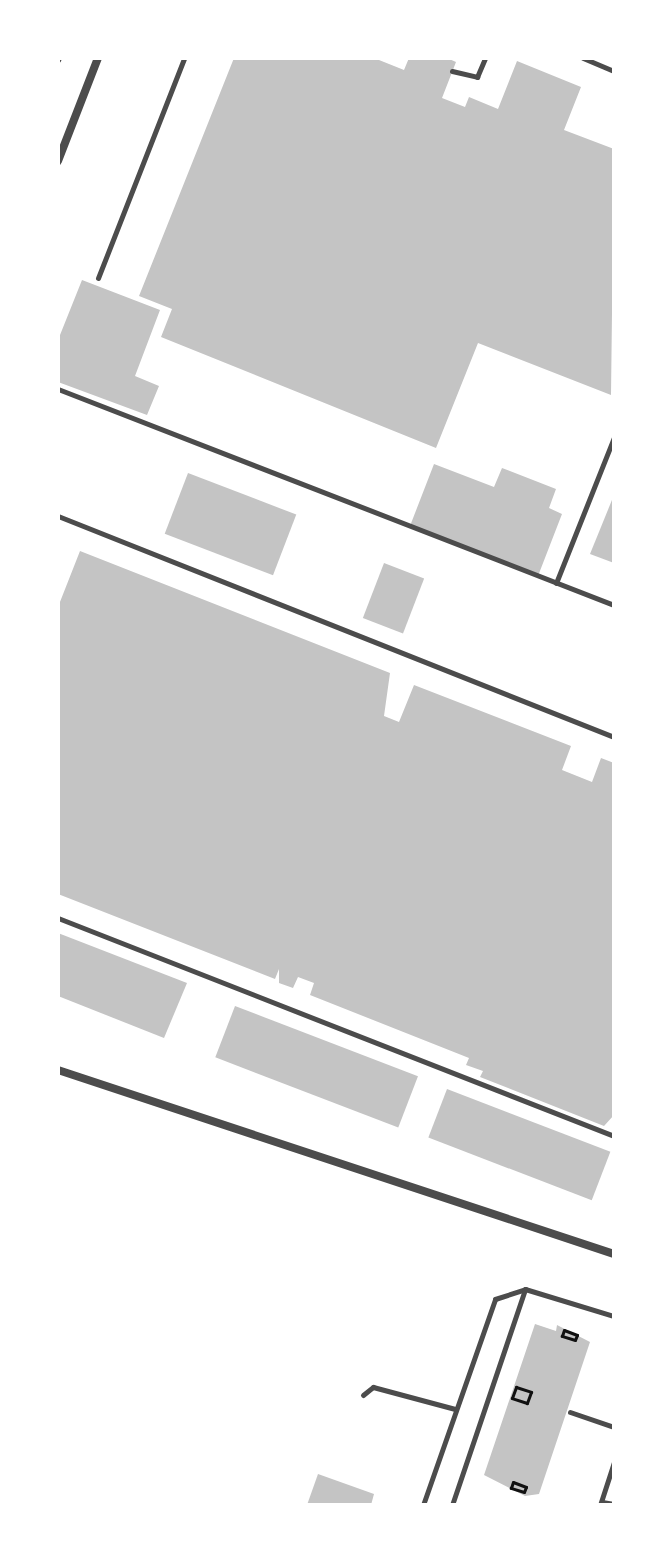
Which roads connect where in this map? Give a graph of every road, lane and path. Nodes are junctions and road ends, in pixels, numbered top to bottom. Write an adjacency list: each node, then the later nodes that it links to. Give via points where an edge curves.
1 (98, 58): 7 (street)
2 (184, 58): 8 (lane)
3 (485, 58): 5 (lane, via 477,77)
4 (583, 58): 6 (lane)
5 (452, 71)
6 (614, 71)
7 (58, 161)
8 (98, 278)
9 (58, 389): 12 (lane)
10 (614, 437): 12 (lane)
11 (58, 516): 14 (lane)
12 (556, 583): 13 (lane)
13 (614, 605)
14 (614, 737)
15 (58, 918): 17 (lane)
16 (58, 1070): 18 (street)
17 (614, 1136)
18 (614, 1254)
19 (525, 1289): 20 (lane); 23 (lane, via 495,1299); 30 (lane)
20 (614, 1316)
21 (516, 1387): 21 (path, via 531,1392 527,1403 512,1398)
22 (363, 1395): 23 (lane, via 373,1387)
23 (455, 1409): 29 (lane)
24 (570, 1412): 25 (lane)
25 (614, 1427)
26 (614, 1462): 27 (lane)
27 (601, 1503): 28 (lane)
28 (614, 1504)
29 (423, 1505)
30 (452, 1505)

